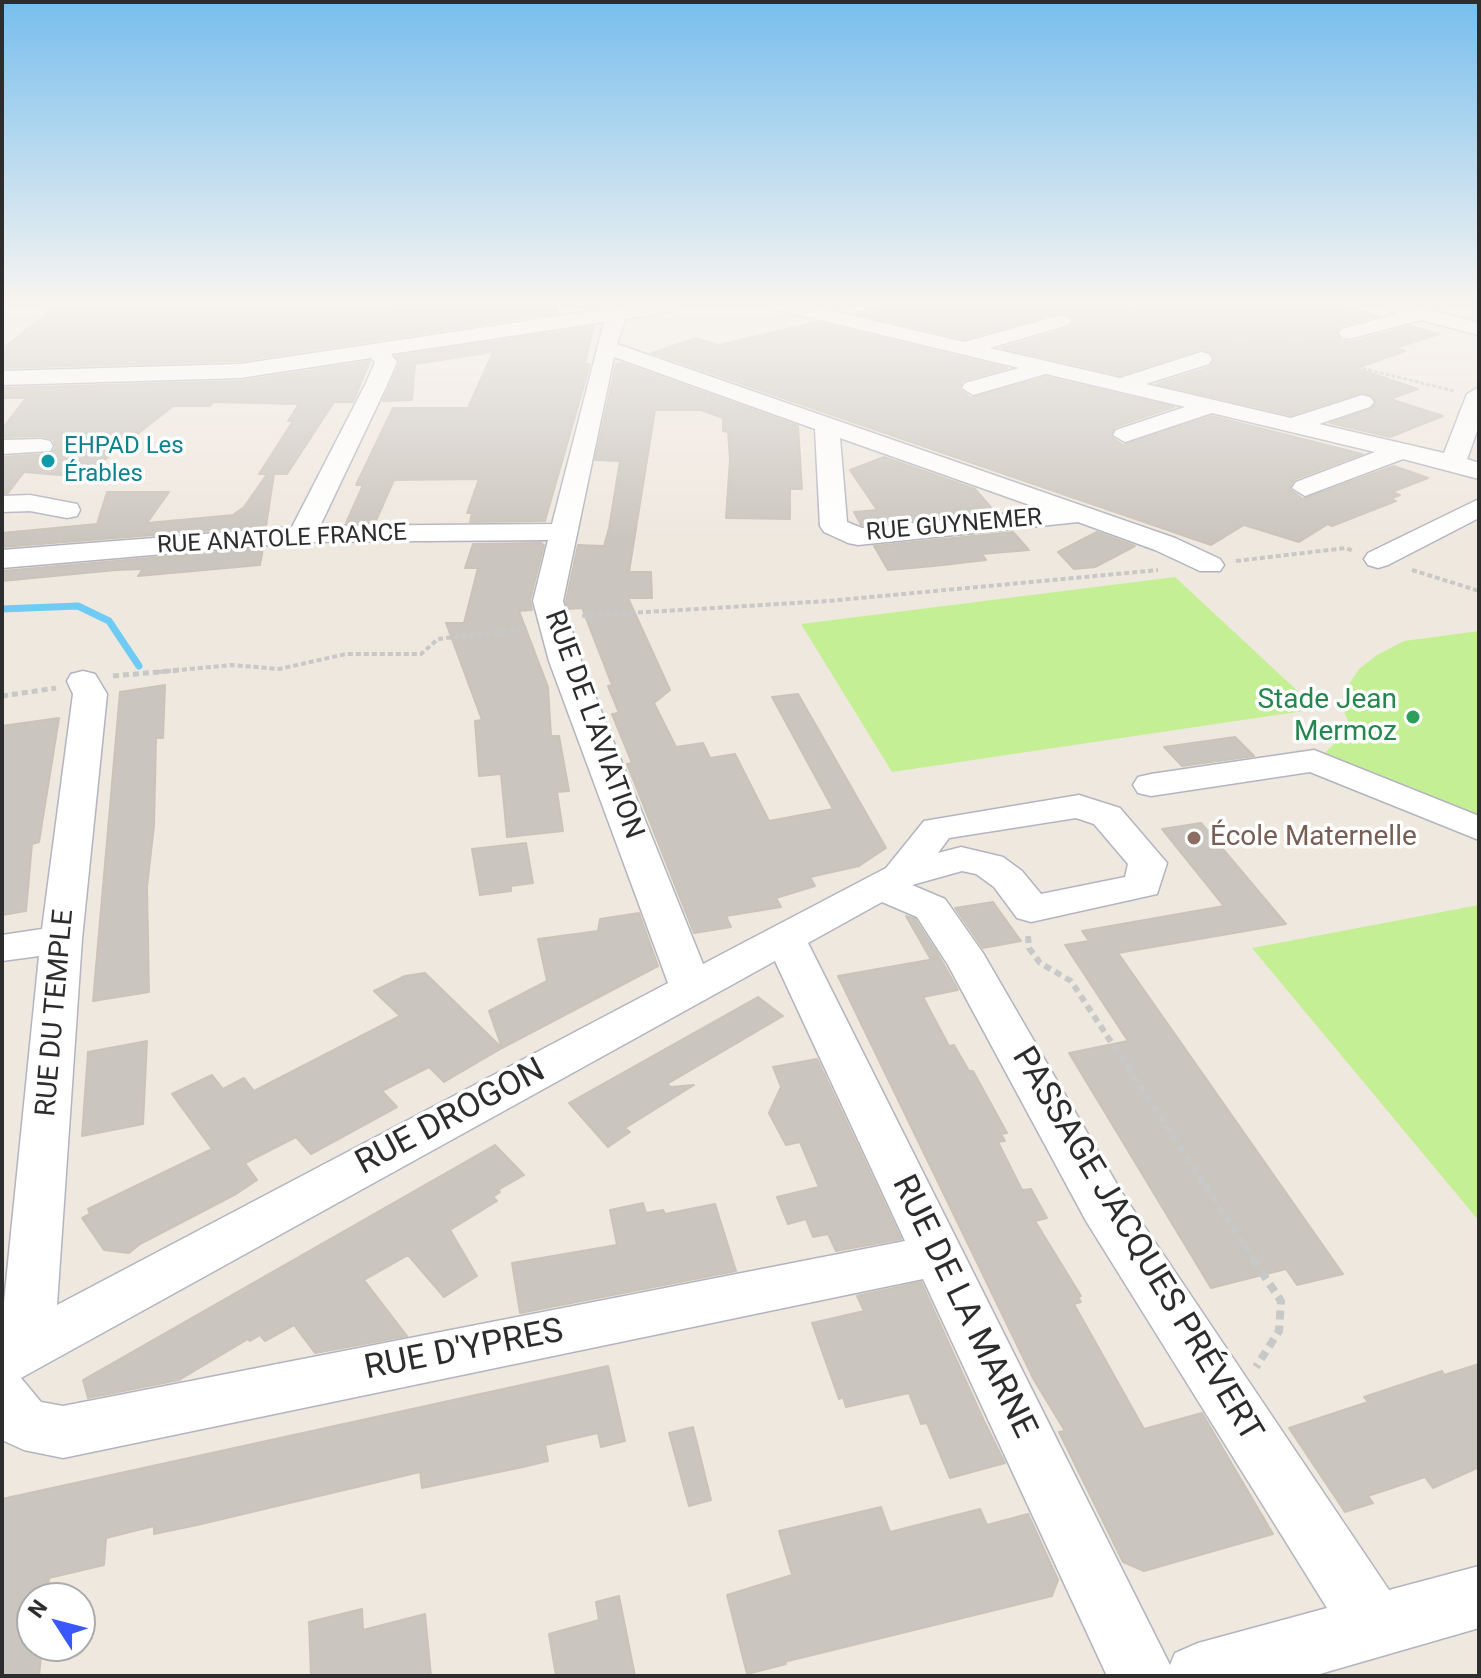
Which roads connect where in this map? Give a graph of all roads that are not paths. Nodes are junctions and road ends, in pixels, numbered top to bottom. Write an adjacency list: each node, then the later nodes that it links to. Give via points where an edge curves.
1 (377, 383): 26 (street)
2 (597, 383): 25 (street, RUE DE L'AVIATION)
3 (708, 383): 12 (street, RUE GUYNEMER)
4 (989, 383): 8 (street)
5 (1113, 383): 7 (street)
6 (1125, 383): 7 (street)
7 (1120, 385): 11 (street)
8 (973, 388)
9 (1478, 396): 18 (street)
10 (1362, 402): 13 (street)
11 (1208, 407): 13 (street); 14 (street)
12 (827, 425): 24 (street, RUE GUYNEMER); 24 (street, RUE GUYNEMER, via 834,526 858,537)
13 (1290, 426): 17 (street)
14 (1125, 435)
15 (41, 446): 16 (street)
16 (2, 447)
17 (1401, 451): 18 (street); 20 (street)
18 (1453, 463): 19 (street)
19 (1479, 471)
20 (1305, 488)
21 (2, 504): 23 (street)
22 (1479, 507): 28 (street)
23 (67, 510)
24 (1082, 514): 29 (street, RUE GUYNEMER)
25 (563, 532): 26 (street, RUE ANATOLE FRANCE); 37 (street, RUE DE L'AVIATION, via 548,601 552,618)
26 (302, 534): 27 (street, RUE ANATOLE FRANCE)
27 (2, 559)
28 (1378, 559)
29 (1210, 565)
30 (83, 681): 35 (street, RUE DU TEMPLE, via 90,694)
31 (1151, 785): 32 (street, via 1314,761)
32 (1479, 829)
33 (890, 881): 33 (street, RUE DROGON, via 961,859 989,865 1008,879 1031,909 1143,885 1148,863 1107,816 1079,806 937,829); 34 (street, RUE DROGON); 42 (street, PASSAGE JACQUES PRÉVERT, via 931,908 961,952 1104,1207)
34 (785, 938): 37 (street, RUE DROGON); 38 (street, RUE DE LA MARNE)
35 (61, 939): 36 (street); 39 (street, RUE DU TEMPLE)
36 (2, 948)
37 (692, 989): 39 (street, RUE DROGON)
38 (938, 1255): 40 (street, RUE D'YPRES, via 63,1432 24,1424); 43 (street, RUE DE LA MARNE)
39 (15, 1354)
40 (2, 1396)
41 (1479, 1597): 42 (street)
42 (1375, 1626): 44 (street)
43 (1141, 1676)
44 (1198, 1676)

